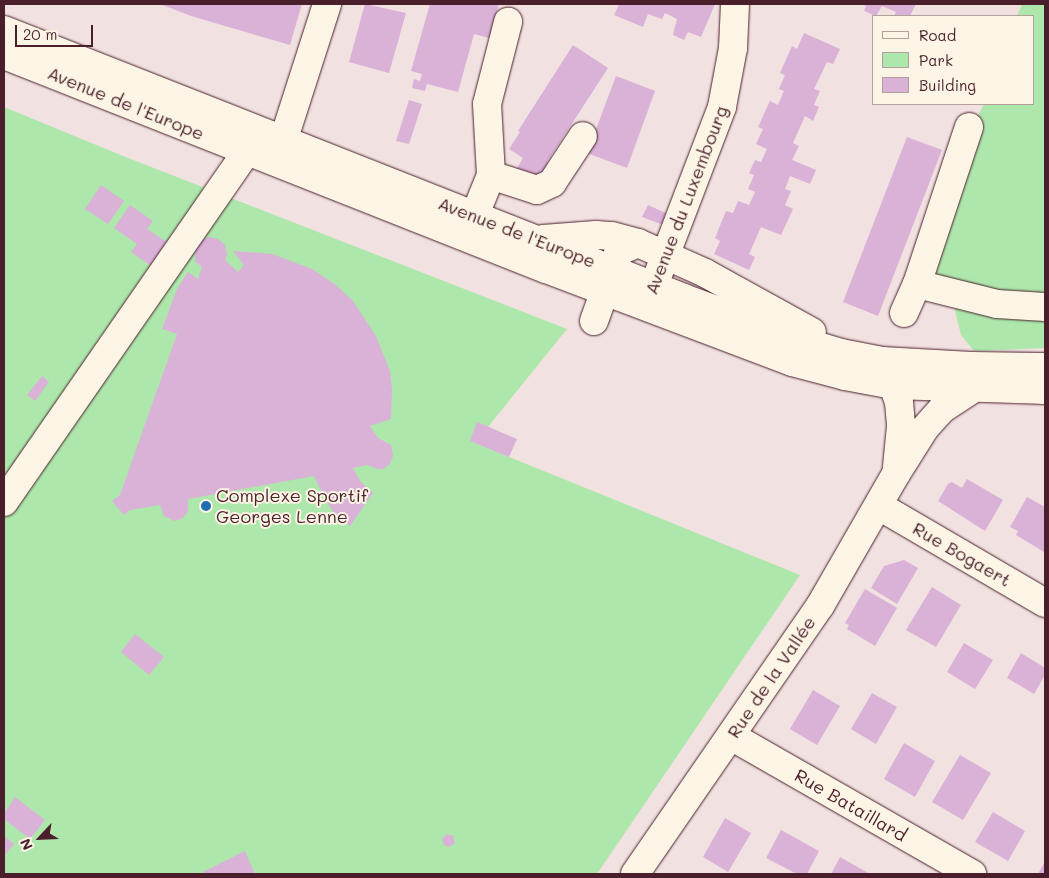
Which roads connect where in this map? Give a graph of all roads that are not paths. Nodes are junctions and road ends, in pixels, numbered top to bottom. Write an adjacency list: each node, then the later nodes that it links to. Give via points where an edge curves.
1 (327, 4): 9 (street)
2 (734, 4): 14 (street, Avenue du Luxembourg, via 733,48 722,107)
3 (508, 22): 10 (street, via 487,104)
4 (4, 30): 9 (street, Avenue de l'Europe)
5 (4, 55): 8 (street, Avenue de l'Europe)
6 (969, 127): 16 (street)
7 (583, 136): 10 (street, via 552,183 537,190)
8 (247, 151): 9 (street, Avenue de l'Europe); 27 (street)
9 (280, 151): 11 (street, Avenue de l'Europe)
10 (491, 175): 11 (street)
11 (471, 226): 12 (street, Avenue de l'Europe); 15 (street, Avenue de l'Europe)
12 (535, 239): 13 (street, via 612,236); 15 (street, Avenue de l'Europe)
13 (638, 243): 14 (street); 15 (street, via 622,250)
14 (666, 255): 17 (street, Avenue du Luxembourg); 21 (street)
15 (608, 280): 17 (street, Avenue de l'Europe); 20 (street)
16 (917, 284): 18 (street, via 997,304); 19 (street)
17 (650, 296): 21 (street, Avenue de l'Europe); 23 (street, Avenue de l'Europe, via 792,362)
18 (1045, 307)
19 (904, 313)
20 (594, 321)
21 (858, 356): 22 (street, Avenue de l'Europe, via 932,364)
22 (1045, 367)
23 (893, 385): 24 (street, Avenue de l'Europe); 26 (street, Rue de la Vallée, via 902,426)
24 (973, 389): 25 (street, Avenue de l'Europe); 26 (street, Rue de la Vallée, via 934,417)
25 (1045, 390)
26 (896, 474): 28 (street, Rue de la Vallée)
27 (4, 502)
28 (879, 506): 29 (street, Rue Bogaert); 30 (street, Rue de la Vallée, via 820,606)
29 (1045, 603)
30 (731, 736): 31 (street, Rue de la Vallée); 32 (street, Rue Bataillard)
31 (636, 874)
32 (972, 874)

